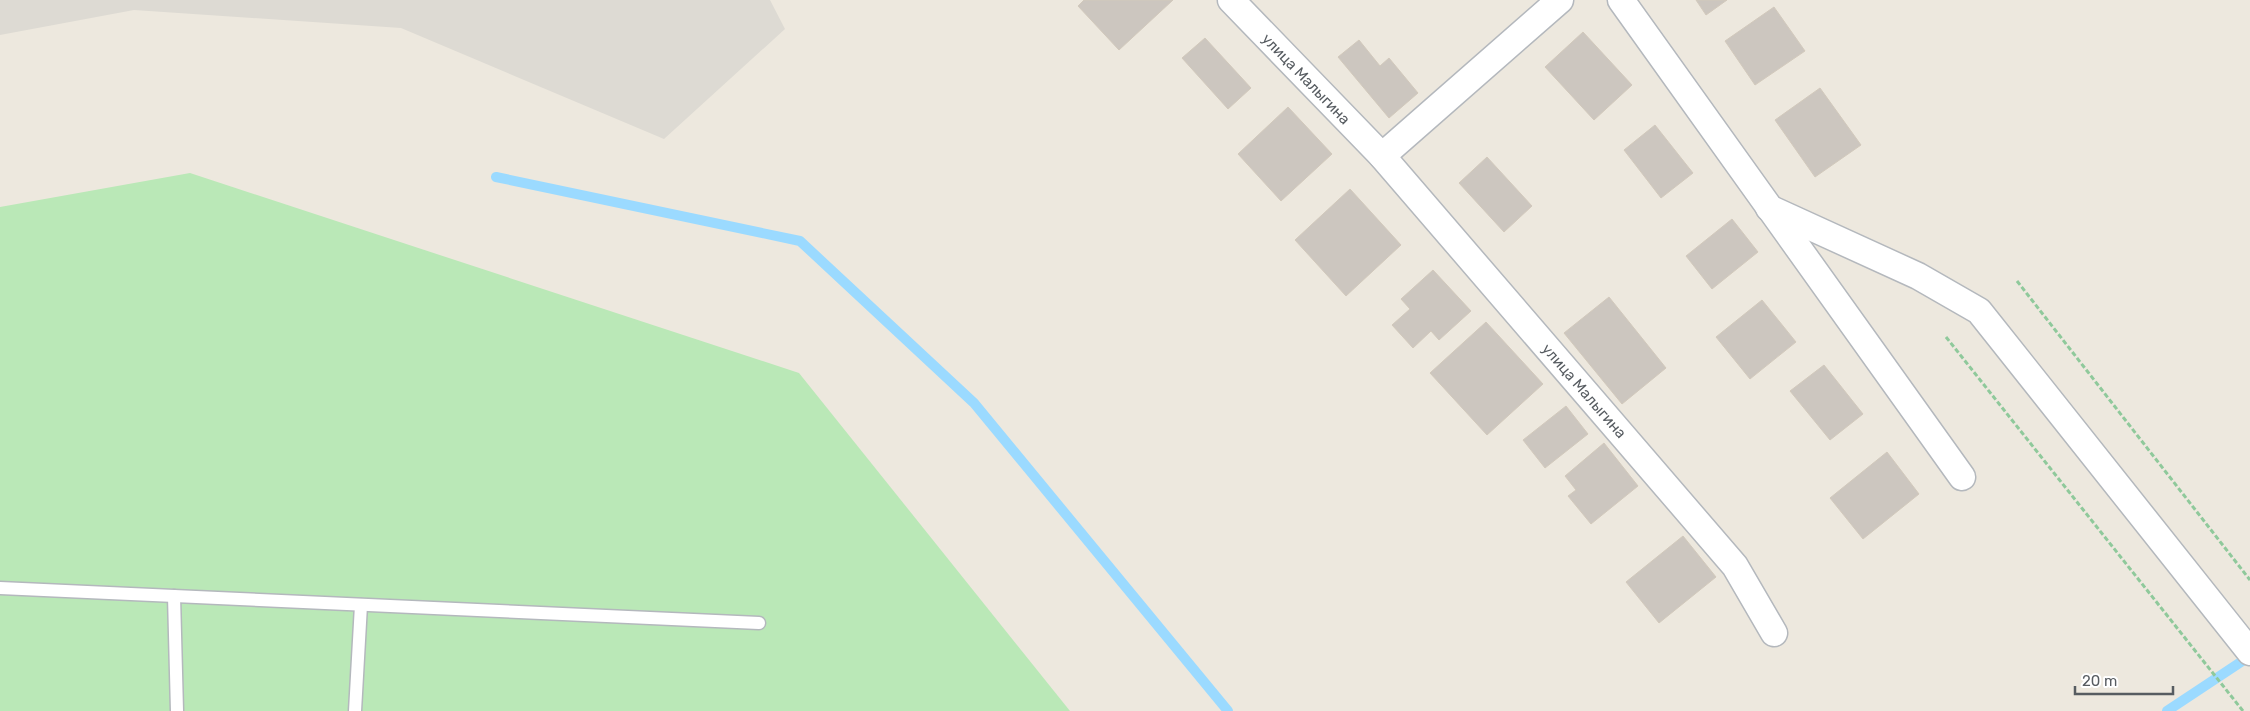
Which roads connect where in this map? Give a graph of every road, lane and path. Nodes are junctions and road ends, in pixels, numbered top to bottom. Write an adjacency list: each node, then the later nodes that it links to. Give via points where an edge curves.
1 (1232, 0): 4 (street, улица Малыгина)
2 (1560, 0): 4 (street)
3 (1621, 0): 5 (street)
4 (1382, 156): 14 (street, улица Малыгина, via 1735,566)
5 (1769, 208): 8 (street); 15 (street, via 1918,276 1979,311)
6 (2016, 282): 9 (path)
7 (1946, 338): 18 (path)
8 (1962, 477)
9 (2250, 580)
10 (0, 588): 11 (lane)
11 (174, 596): 12 (lane); 16 (lane)
12 (361, 605): 13 (lane); 17 (lane)
13 (759, 623)
14 (1774, 633)
15 (2250, 652)
16 (176, 711)
17 (355, 711)
18 (2243, 711)

